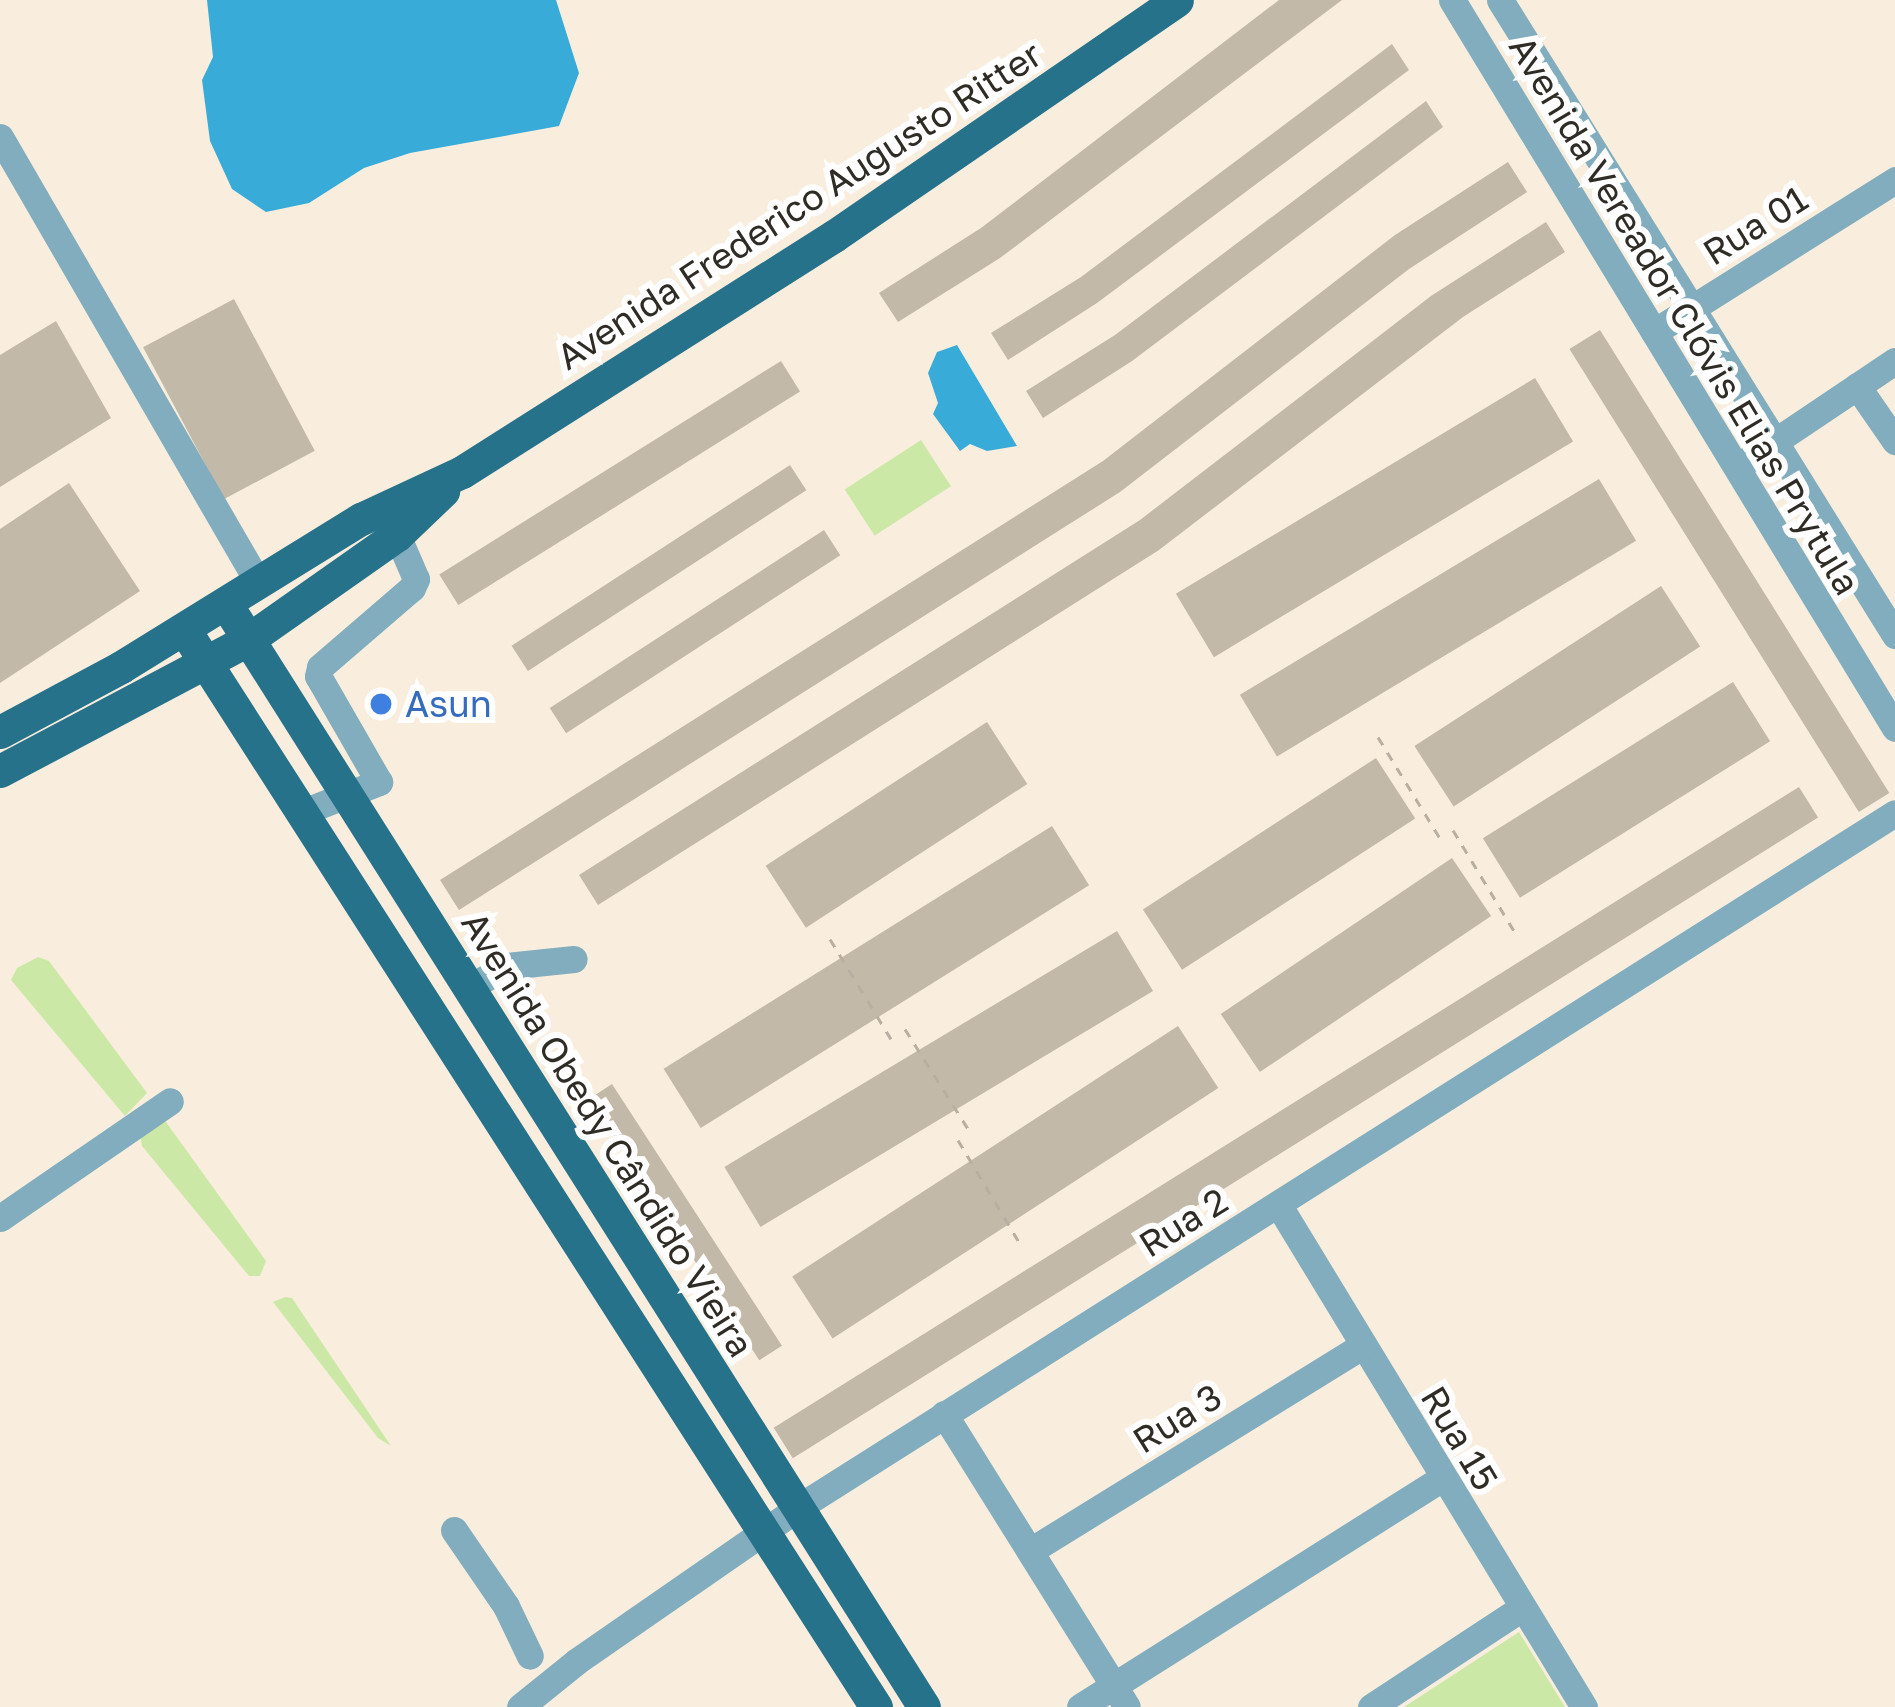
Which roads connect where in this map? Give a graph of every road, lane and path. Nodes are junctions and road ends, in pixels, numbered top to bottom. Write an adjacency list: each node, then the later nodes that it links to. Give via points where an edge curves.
1 (1452, 0): 7 (street, Avenida Vereador Clóvis Elias Prytula)
2 (1500, 0): 6 (street, Avenida Vereador Clóvis Elias Prytula)
3 (1163, 4): 13 (main road, Avenida Frederico Augusto Ritter, via 834,236)
4 (0, 137): 15 (street)
5 (1895, 180): 6 (street, Rua 01)
6 (1691, 308): 7 (street, Rua 01); 10 (street, Avenida Vereador Clóvis Elias Prytula)
7 (1654, 332): 12 (street, Avenida Vereador Clóvis Elias Prytula)
8 (1895, 361): 9 (street)
9 (1857, 386): 10 (street); 11 (street)
10 (1774, 440): 12 (street); 18 (street, Avenida Vereador Clóvis Elias Prytula)
11 (1895, 441)
12 (1737, 467): 21 (street, Avenida Vereador Clóvis Elias Prytula)
13 (462, 472): 14 (main road, Avenida Frederico Augusto Ritter); 15 (main road, Avenida Frederico Augusto Ritter, via 361,519)
14 (398, 535): 19 (main road, Avenida Frederico Augusto Ritter); 25 (street, via 416,579 412,588 318,676 380,777)
15 (259, 584): 16 (main road, Avenida Frederico Augusto Ritter); 19 (main road)
16 (226, 604): 17 (main road, Avenida Frederico Augusto Ritter); 19 (main road, Avenida Obedy Cândido Vieira)
17 (184, 629): 20 (main road); 22 (main road, Avenida Frederico Augusto Ritter)
18 (1895, 635)
19 (248, 639): 20 (main road, Avenida Frederico Augusto Ritter); 25 (main road, Avenida Obedy Cândido Vieira)
20 (207, 665): 24 (main road, Avenida Frederico Augusto Ritter); 26 (main road)
21 (1895, 728)
22 (0, 732)
23 (1378, 737): 29 (path)
24 (0, 771)
25 (345, 799): 26 (street); 33 (main road, Avenida Obedy Cândido Vieira)
26 (303, 812): 37 (main road)
27 (1895, 813): 41 (street, Rua 2)
28 (1453, 830): 30 (path)
29 (1440, 838)
30 (1516, 934)
31 (830, 939): 36 (path)
32 (574, 959): 33 (street, via 507,965)
33 (470, 987): 34 (main road, Avenida Obedy Cândido Vieira)
34 (494, 1025): 37 (main road); 47 (main road, Avenida Obedy Cândido Vieira)
35 (905, 1029): 39 (path)
36 (891, 1039)
37 (456, 1048): 49 (main road)
38 (170, 1101): 42 (street)
39 (970, 1132)
40 (958, 1140): 43 (path)
41 (1278, 1204): 44 (street, Rua 15); 45 (street, Rua 2)
42 (0, 1218)
43 (1022, 1247)
44 (1363, 1345): 46 (street, Rua 15); 50 (street, Rua 3)
45 (944, 1414): 47 (street, Rua 2); 50 (street)
46 (1442, 1478): 51 (street, Rua 15); 53 (street)
47 (799, 1508): 49 (street, Rua 2); 56 (main road, Avenida Obedy Cândido Vieira)
48 (454, 1530): 52 (street)
49 (763, 1531): 54 (street, Rua 2); 55 (main road)
50 (1030, 1551): 53 (street)
51 (1520, 1609): 58 (street); 59 (street, Rua 15)
52 (530, 1656)
53 (1120, 1696): 57 (street)
54 (520, 1707)
55 (876, 1707)
56 (924, 1707)
57 (1080, 1707)
58 (1370, 1707)
59 (1584, 1707)

